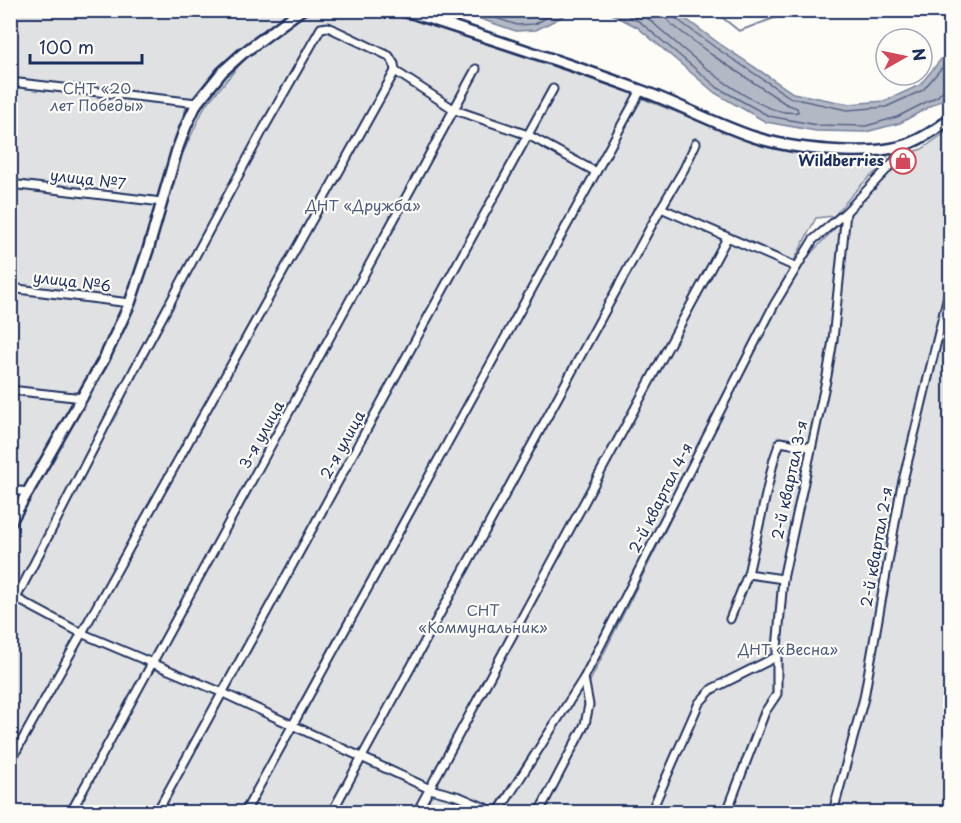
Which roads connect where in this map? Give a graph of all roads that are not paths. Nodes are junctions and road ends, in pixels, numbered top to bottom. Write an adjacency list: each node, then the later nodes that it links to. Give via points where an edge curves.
1 (301, 10): 8 (street, via 242,54)
2 (396, 10): 7 (street)
3 (476, 69): 9 (street, 3-я улица)
4 (395, 71): 9 (street); 32 (street, via 389,56 328,27 321,28); 35 (street)
5 (10, 82): 8 (street)
6 (553, 89): 11 (street, 2-я улица)
7 (641, 90): 13 (street, via 755,137 832,150 879,150); 14 (street)
8 (197, 103): 16 (street)
9 (455, 110): 11 (street); 37 (street, 3-я улица)
10 (951, 119): 13 (street)
11 (528, 135): 14 (street); 39 (street, 2-я улица)
12 (696, 143): 17 (street)
13 (906, 145): 18 (street)
14 (596, 172): 40 (street)
15 (10, 184): 16 (street, улица №7)
16 (162, 202): 23 (street)
17 (661, 208): 19 (street); 41 (street)
18 (846, 212): 20 (street, 2-й квартал 4-я, via 813,240); 31 (street, 2-й квартал 3-я, via 827,376)
19 (727, 238): 20 (street); 43 (street)
20 (796, 267): 38 (street, 2-й квартал 4-я)
21 (951, 287): 53 (street, 2-й квартал 2-я, via 901,489 864,698)
22 (10, 288): 23 (street, улица №6)
23 (130, 303): 25 (street)
24 (10, 390): 25 (street)
25 (82, 398): 28 (street)
26 (809, 447): 30 (street, 2-й квартал 3-я, via 780,442)
27 (10, 490): 28 (street)
28 (29, 492): 29 (street)
29 (10, 523)
30 (748, 574): 31 (street); 34 (street, 2-й квартал 3-я)
31 (783, 579): 52 (street, 2-й квартал 3-я, via 777,694 765,712)
32 (14, 597): 33 (street); 35 (street)
33 (10, 610)
34 (730, 619)
35 (81, 633): 37 (street); 42 (street)
36 (774, 658): 51 (street, via 712,689 699,703)
37 (153, 662): 39 (street); 44 (street, 3-я улица)
38 (584, 678): 49 (street, 2-й квартал 4-я); 50 (street, via 589,705 585,724)
39 (223, 693): 40 (street); 45 (street, 2-я улица)
40 (292, 726): 41 (street); 46 (street)
41 (362, 757): 43 (street); 47 (street)
42 (10, 762)
43 (430, 789): 48 (street); 49 (street, via 460,796)
44 (71, 813)
45 (157, 813)
46 (245, 813)
47 (332, 813)
48 (417, 813)
49 (495, 813)
50 (539, 813)
51 (651, 813)
52 (728, 813)
53 (834, 813)

